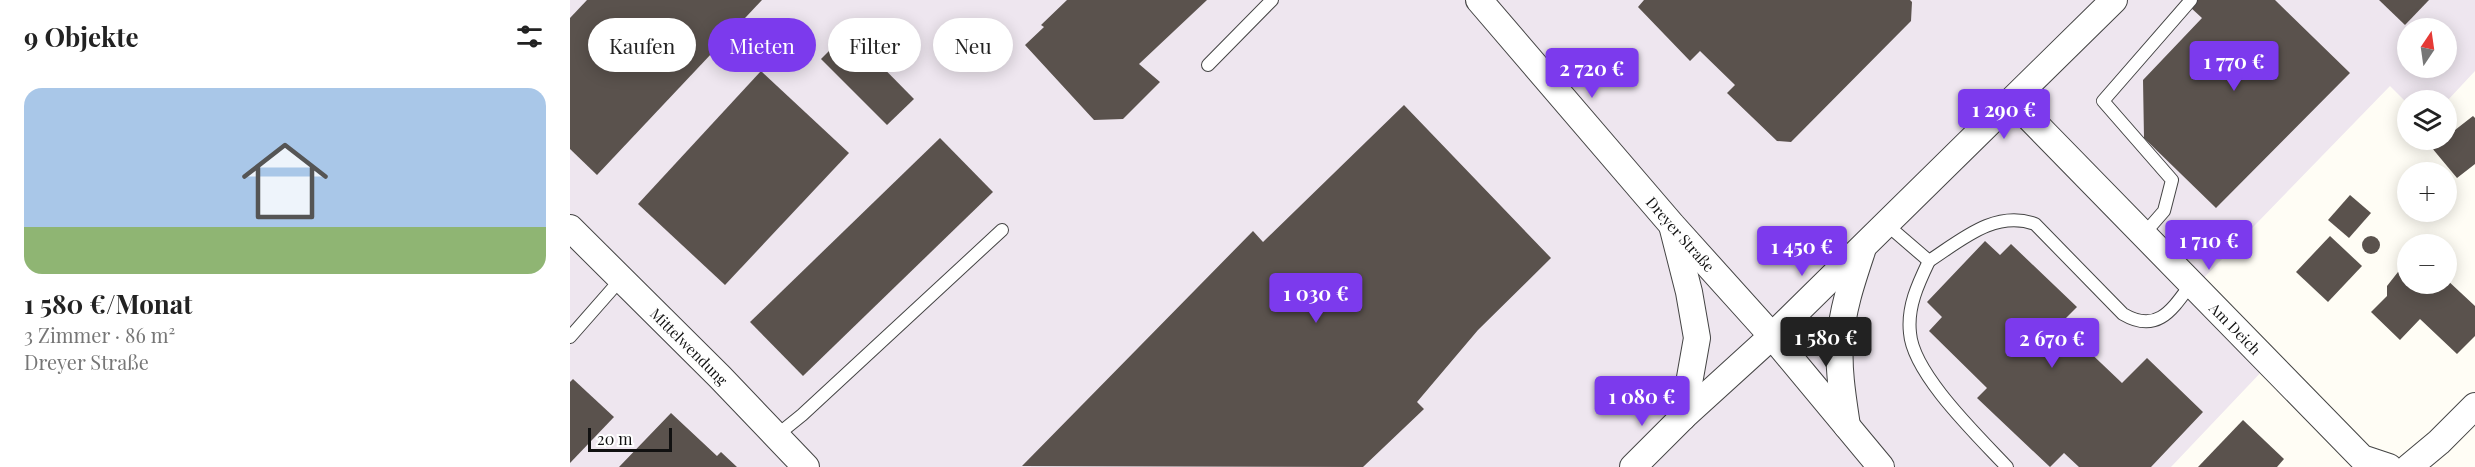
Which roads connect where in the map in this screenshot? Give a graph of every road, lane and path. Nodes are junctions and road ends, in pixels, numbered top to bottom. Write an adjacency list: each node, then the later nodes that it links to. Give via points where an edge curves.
1 (1272, 0): 5 (lane)
2 (1479, 0): 8 (street, Dreyer Straße)
3 (2114, 0): 6 (street)
4 (2191, 0): 11 (lane, via 2103,100 2172,180 2164,211)
5 (1208, 65)
6 (2013, 101): 7 (street); 11 (street, Am Deich)
7 (1886, 224): 12 (street); 13 (lane)
8 (1672, 225): 16 (street, Dreyer Straße); 19 (street, via 1697,338)
9 (570, 228): 14 (street, Mittelwendung)
10 (1002, 230): 21 (lane)
11 (2143, 235): 15 (street, Am Deich)
12 (1863, 248): 16 (street); 20 (street, via 1846,299 1840,343)
13 (1929, 261): 15 (lane, via 1976,230 2004,219 2021,219 2035,224 2123,314 2137,322 2148,324 2173,309); 25 (lane, via 1913,295 1910,332 1917,359 1958,414)
14 (621, 279): 17 (lane); 21 (street, Mittelwendung)
15 (2191, 284): 26 (street, Am Deich, via 2362,458)
16 (1772, 336): 19 (street); 20 (street, Dreyer Straße)
17 (570, 337)
18 (2475, 406): 27 (street)
19 (1683, 417): 23 (street)
20 (1847, 426): 24 (street, Dreyer Straße)
21 (776, 436): 22 (street, Mittelwendung)
22 (806, 467)
23 (1633, 467)
24 (1881, 467)
25 (2007, 467)
26 (2389, 467)
27 (2409, 467)

